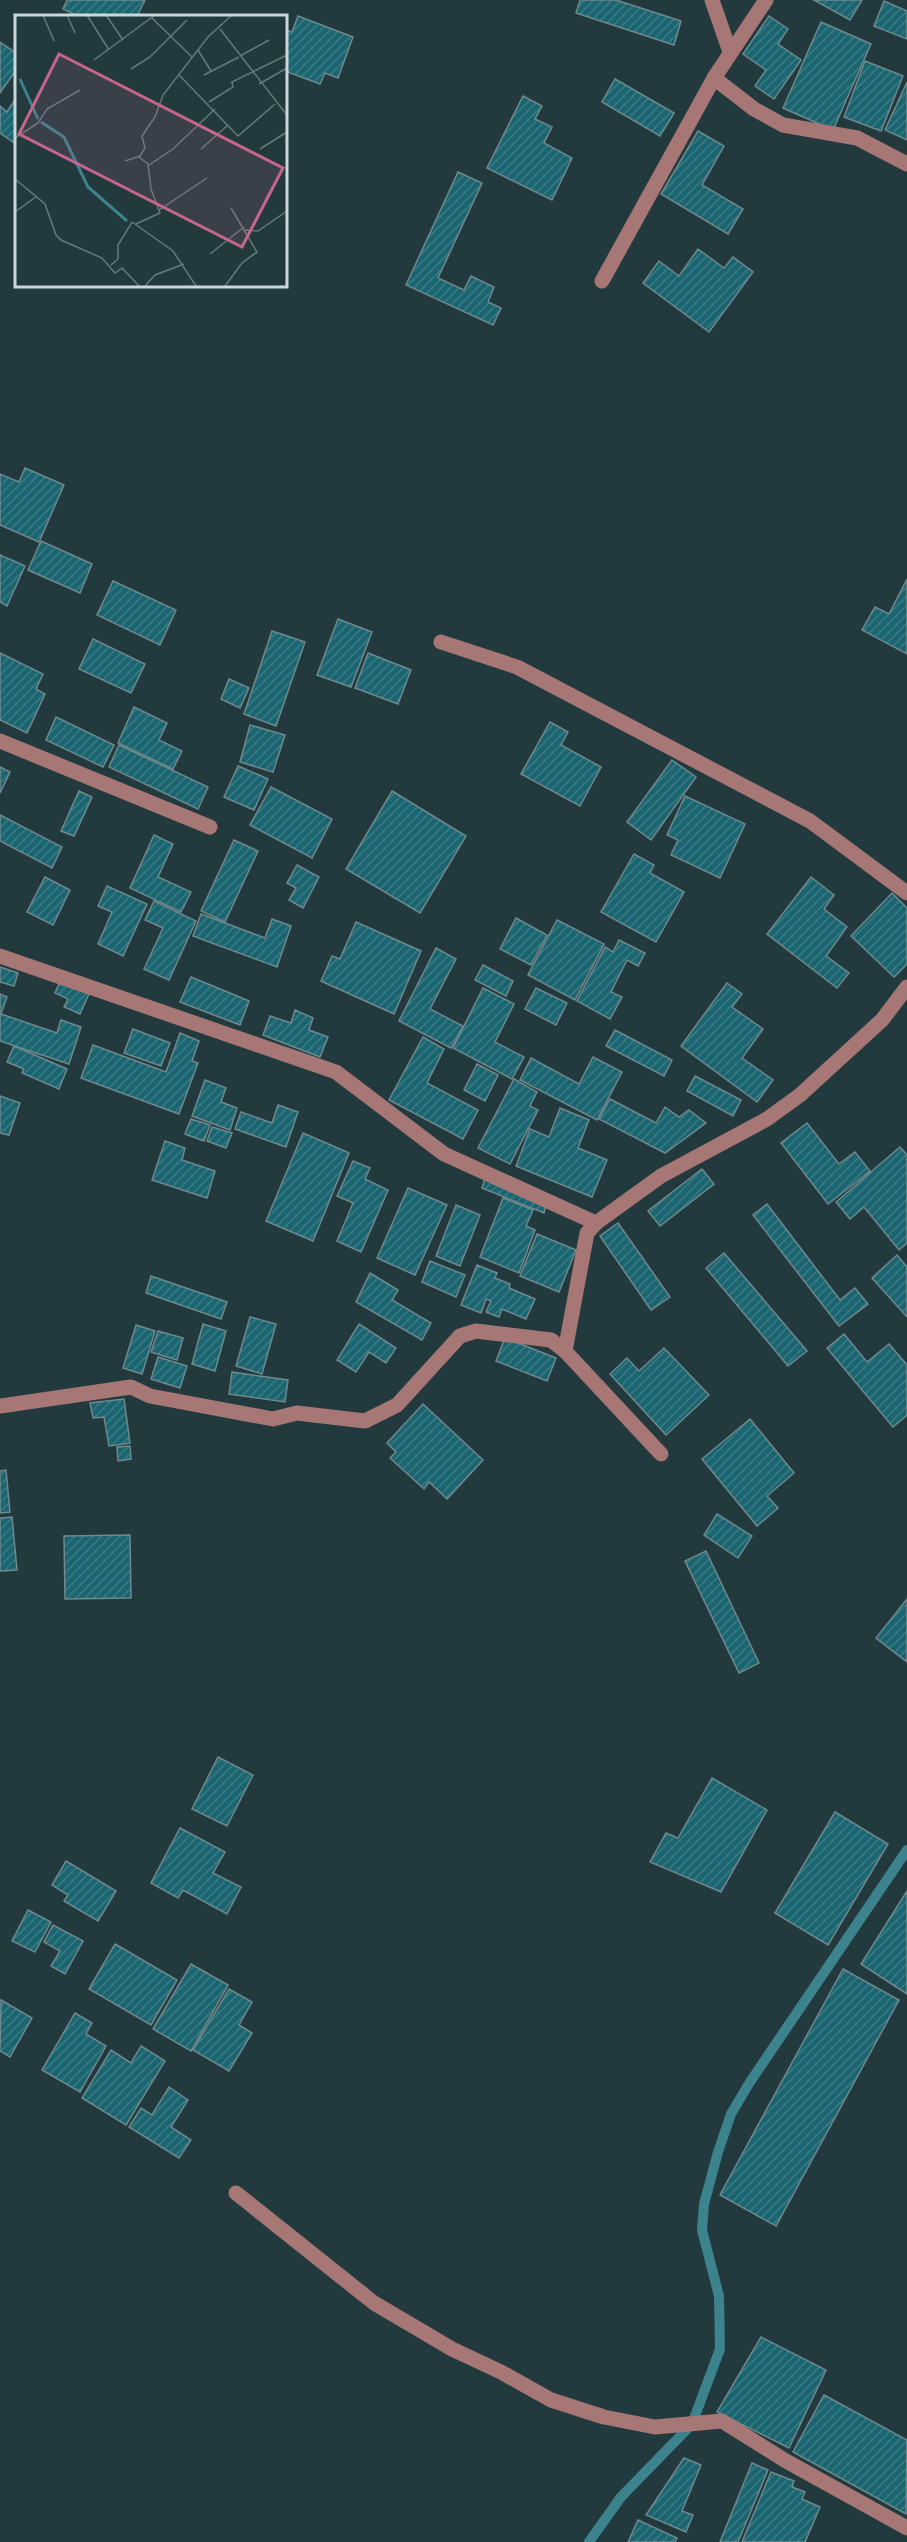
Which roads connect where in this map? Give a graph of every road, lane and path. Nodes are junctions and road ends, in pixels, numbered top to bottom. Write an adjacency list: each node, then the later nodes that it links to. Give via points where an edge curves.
1 (712, 0): 3 (street)
2 (766, 0): 3 (street)
3 (730, 52): 4 (street)
4 (714, 78): 5 (street, via 754,109 783,125 857,138); 6 (street)
5 (907, 164)
6 (602, 281)
7 (441, 642): 10 (street, via 517,667 810,821)
8 (0, 741): 9 (street)
9 (210, 827)
10 (907, 893)
11 (0, 956): 13 (street, via 336,1072 444,1154)
12 (907, 987): 13 (street, via 882,1020 800,1095 767,1119 661,1176)
13 (596, 1223): 14 (street, via 587,1233)
14 (565, 1351): 15 (street, via 551,1340 476,1331 460,1336 397,1406 365,1421 297,1413 273,1419 150,1396 131,1387); 16 (street)
15 (0, 1406)
16 (661, 1454)
17 (236, 2193): 18 (street, via 374,2303 551,2400 604,2417 655,2427 722,2421)
18 (907, 2528)

